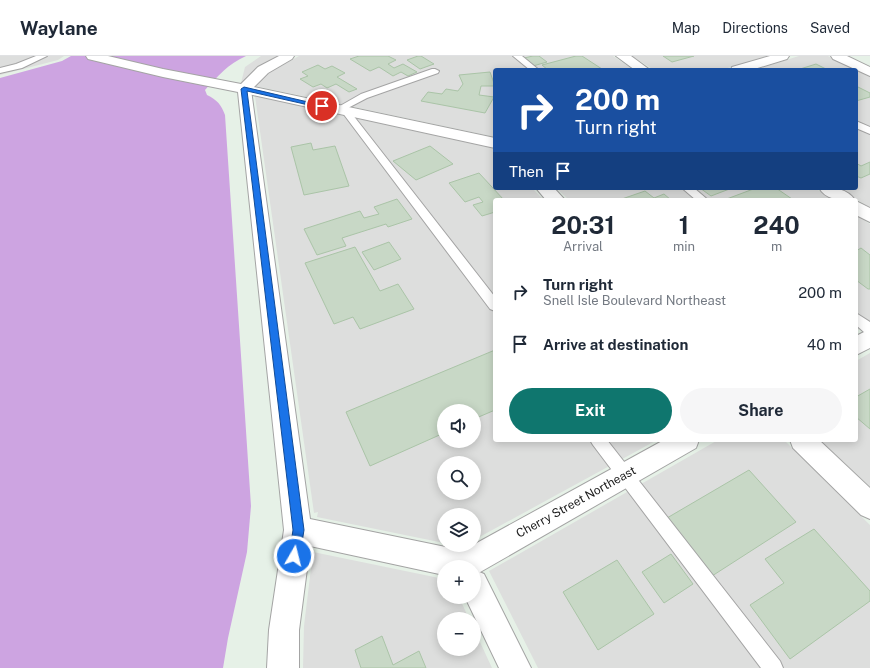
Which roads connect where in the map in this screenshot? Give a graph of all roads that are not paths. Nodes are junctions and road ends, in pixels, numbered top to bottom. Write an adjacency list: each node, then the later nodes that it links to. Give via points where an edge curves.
1 (42, 56): 11 (lane, via 19,66)
2 (92, 56): 14 (street)
3 (288, 56): 14 (street, via 263,70)
4 (517, 56): 8 (lane)
5 (622, 56): 9 (street)
6 (783, 56): 10 (street)
7 (837, 56): 13 (street)
8 (532, 68)
9 (641, 68)
10 (755, 68)
11 (0, 70)
12 (434, 71): 15 (lane, via 364,96)
13 (870, 72)
14 (244, 89): 15 (street); 37 (street)
15 (342, 111): 18 (street); 27 (lane)
16 (858, 125): 17 (lane)
17 (870, 131)
18 (493, 143)
19 (546, 190): 22 (street)
20 (690, 190): 23 (lane)
21 (830, 190): 24 (street)
22 (554, 198)
23 (700, 198)
24 (843, 198)
25 (858, 208): 26 (street)
26 (870, 216)
27 (493, 303)
28 (858, 320): 29 (lane)
29 (870, 329)
30 (870, 338): 31 (street)
31 (858, 345)
32 (600, 442): 35 (lane)
33 (683, 442): 35 (street, Cherry Street Northeast)
34 (804, 442): 36 (street)
35 (625, 475): 39 (street, Cherry Street Northeast); 43 (lane)
36 (870, 506)
37 (298, 530): 38 (street); 41 (street, via 284,630)
38 (437, 564)
39 (481, 564)
40 (481, 599): 42 (street)
41 (282, 668)
42 (515, 668)
43 (773, 668)

